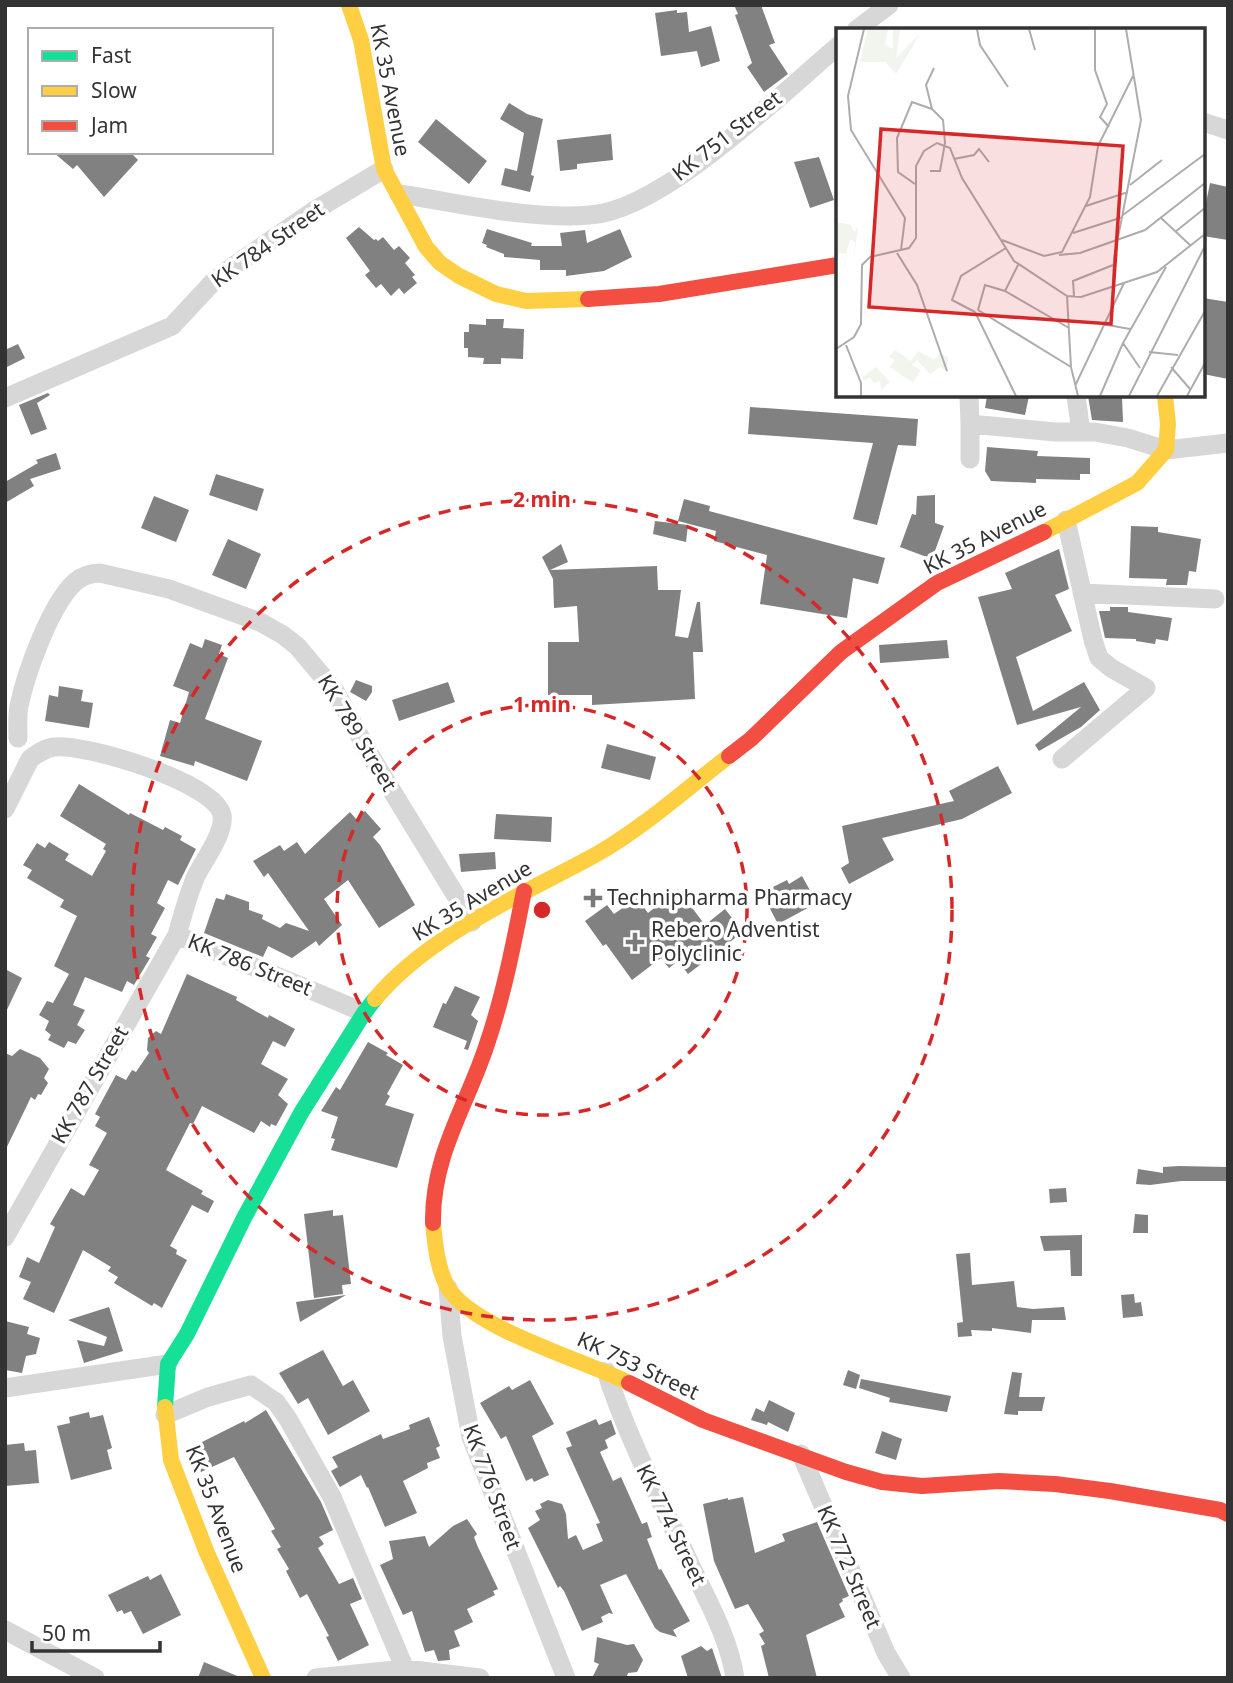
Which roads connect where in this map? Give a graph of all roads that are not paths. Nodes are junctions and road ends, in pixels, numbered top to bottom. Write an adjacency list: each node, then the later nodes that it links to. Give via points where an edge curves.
1 (349, 5): 7 (main road, KK 35 Avenue, via 361,40)
2 (889, 5): 3 (street)
3 (859, 28)
4 (836, 48): 8 (street, KK 751 Street, via 705,159 628,207 592,215 552,215)
5 (1205, 123): 6 (street)
6 (1228, 130)
7 (384, 169): 8 (main road, KK 35 Avenue); 13 (street, KK 784 Street, via 232,267 172,326)
8 (399, 194): 9 (main road, KK 35 Avenue, via 426,247 440,263 496,294 526,301 659,295)
9 (836, 265)
10 (969, 397): 14 (street)
11 (1076, 397): 15 (street)
12 (1165, 397): 17 (main road)
13 (5, 398)
14 (970, 424): 15 (street); 18 (street)
15 (1081, 432): 17 (street, via 1128,438)
16 (1228, 443): 17 (street)
17 (1166, 450): 19 (main road, KK 35 Avenue, via 1137,483)
18 (970, 459)
19 (1066, 520): 20 (street); 26 (main road, KK 35 Avenue, via 937,583 841,652 751,739 636,828)
20 (1082, 593): 21 (street); 23 (street, via 1099,658 1146,688)
21 (1215, 599)
22 (12, 741): 24 (street); 27 (street, KK 789 Street, via 40,639 75,583 89,573 169,589 260,622 298,646 335,691)
23 (1062, 758)
24 (30, 759): 25 (street); 28 (street, KK 786 Street, via 49,747 84,750 185,782 218,807 220,828 197,875)
25 (5, 808)
26 (524, 891): 27 (main road, KK 35 Avenue); 31 (main road, via 500,1002 480,1066 441,1156 435,1186 433,1223)
27 (472, 922): 29 (main road, KK 35 Avenue, via 414,961)
28 (177, 935): 29 (street, KK 786 Street); 30 (street, KK 787 Street)
29 (364, 1013): 32 (main road, KK 35 Avenue, via 295,1125)
30 (5, 1237)
31 (448, 1288): 33 (main road, KK 753 Street, via 475,1313); 44 (street, KK 776 Street, via 471,1437)
32 (168, 1364): 34 (street); 35 (main road, KK 35 Avenue)
33 (606, 1371): 36 (main road, KK 753 Street, via 691,1415); 45 (street, KK 774 Street, via 637,1456 724,1636)
34 (5, 1388)
35 (165, 1415): 39 (street, via 251,1385 276,1402 332,1497); 41 (main road, KK 35 Avenue, via 171,1460)
36 (801, 1454): 37 (main road, KK 753 Street, via 833,1469 893,1484 935,1487 998,1481 1083,1487); 46 (street, KK 772 Street, via 886,1653)
37 (1228, 1514)
38 (5, 1630): 40 (street)
39 (405, 1669): 42 (street); 43 (street)
40 (95, 1678)
41 (263, 1678)
42 (316, 1678)
43 (480, 1678)
44 (566, 1678)
45 (735, 1678)
46 (901, 1678)

